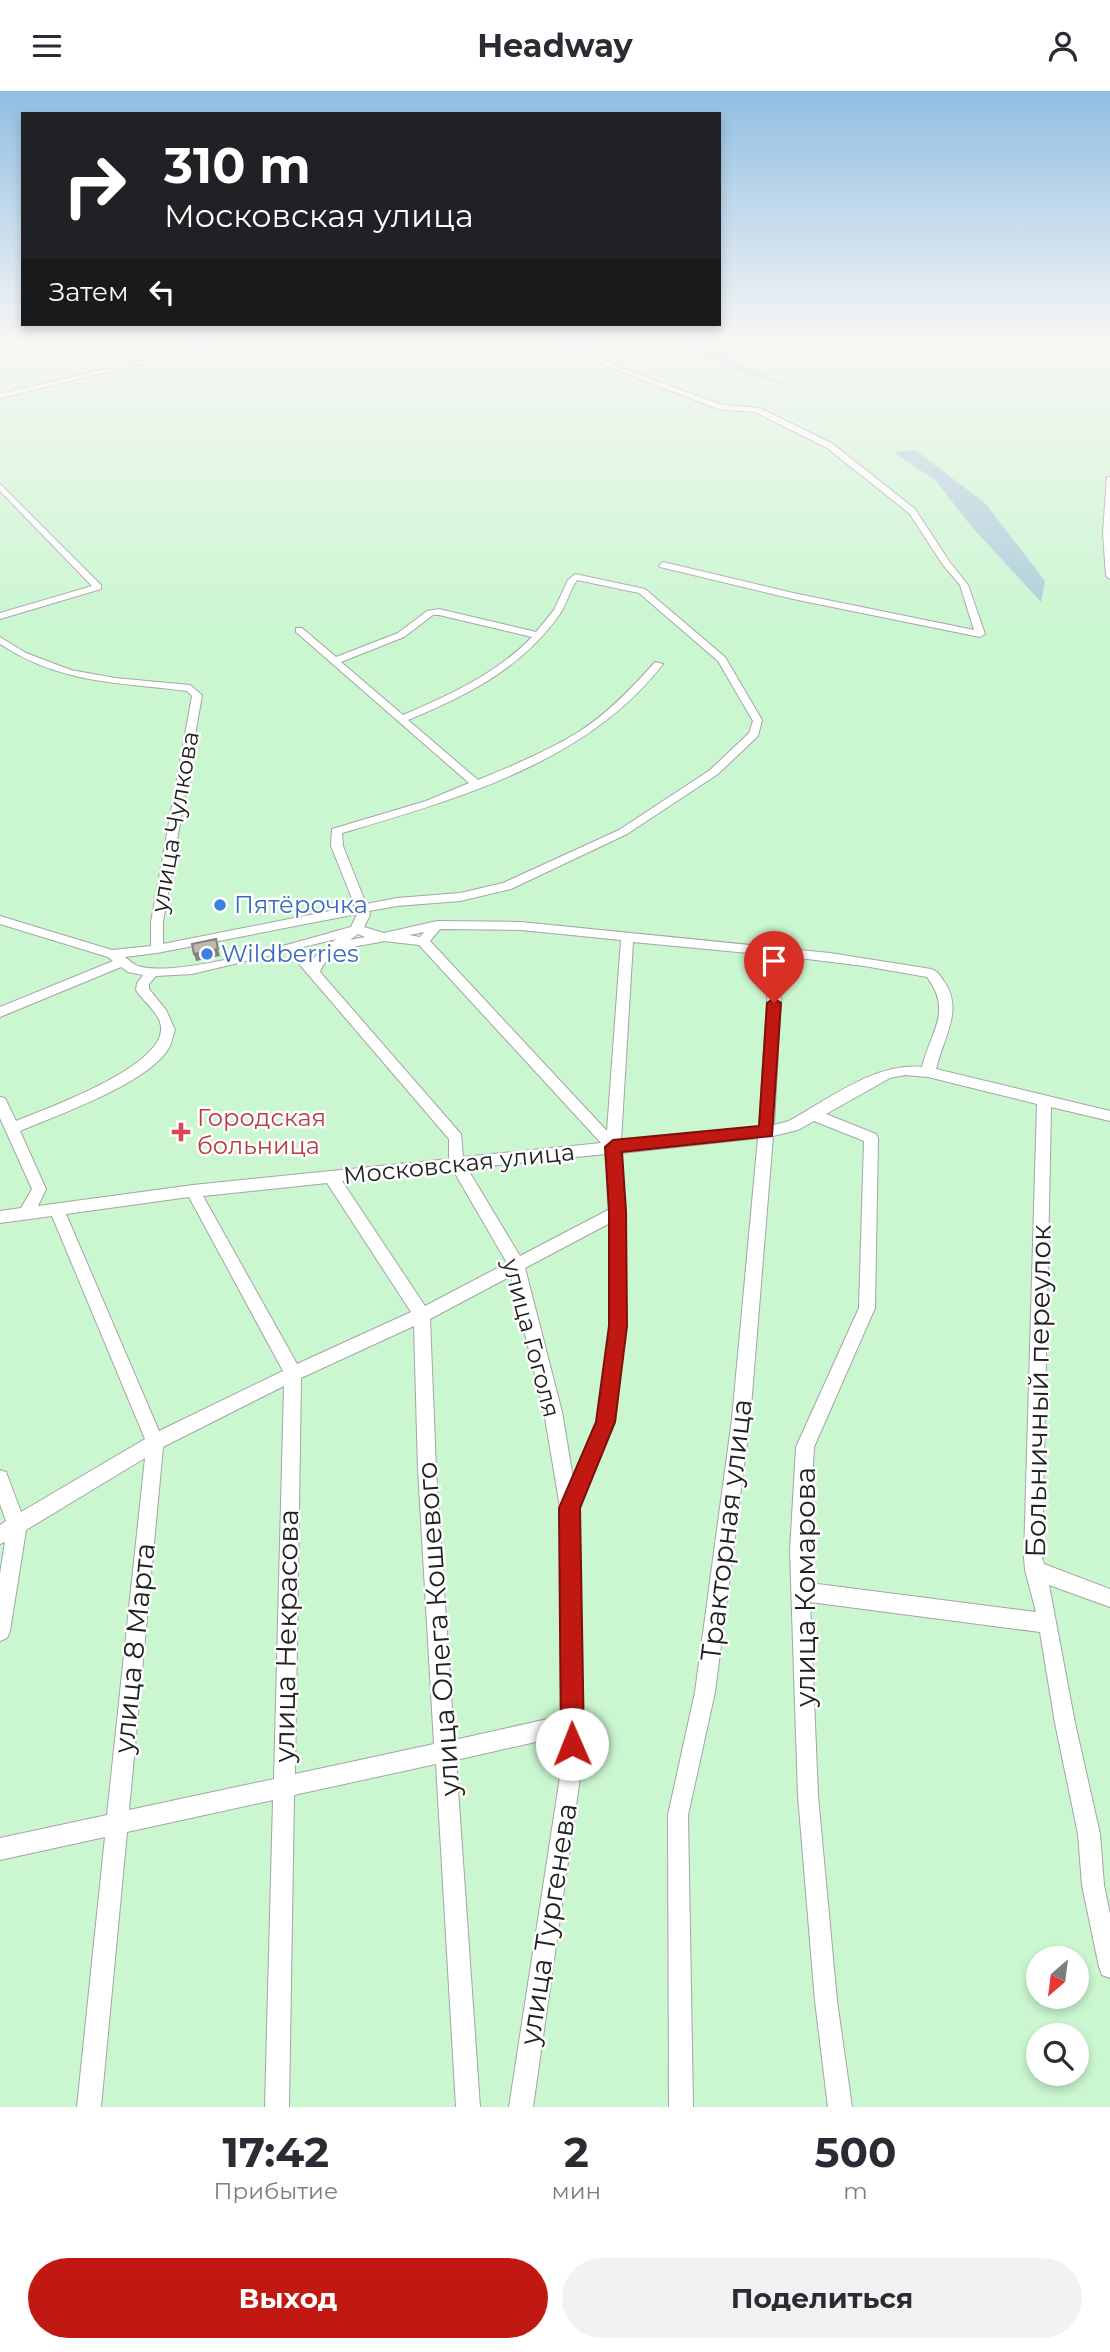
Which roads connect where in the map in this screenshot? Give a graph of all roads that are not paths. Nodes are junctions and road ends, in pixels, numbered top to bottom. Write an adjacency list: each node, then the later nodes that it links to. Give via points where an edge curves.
1 (812, 437): 4 (street, via 912,510 964,585 979,634)
2 (1110, 478): 5 (street)
3 (0, 486): 6 (street, via 98,587)
4 (663, 565)
5 (1110, 576)
6 (0, 615)
7 (299, 630): 10 (street)
8 (537, 635): 10 (street, via 430,613 401,635); 12 (street, via 502,670 476,687); 14 (street, via 575,577 642,591 722,659 757,722 754,734 713,772 623,832 507,886)
9 (0, 640): 22 (street, улица Чулкова, via 50,668 101,680 190,688 197,695)
10 (334, 661): 12 (street)
11 (658, 664): 13 (street, via 635,691 584,733)
12 (401, 719): 13 (street)
13 (476, 785): 14 (street, via 336,831 337,846)
14 (360, 908): 17 (street, via 364,915); 22 (street)
15 (0, 921): 25 (street)
16 (437, 925): 18 (street, via 530,926); 19 (street); 20 (street)
17 (358, 929): 19 (street); 21 (street); 23 (street)
18 (627, 937): 24 (street); 36 (street, улица Тургенева)
19 (386, 938): 20 (street); 23 (street)
20 (423, 941): 36 (street)
21 (292, 948): 23 (street); 26 (street, via 192,970); 27 (street, улица Гоголя)
22 (156, 949): 25 (street)
23 (329, 949): 27 (street)
24 (777, 951): 29 (street, via 931,973 941,983 949,1008); 35 (street, Тракторная улица)
25 (116, 958): 26 (street, via 134,969); 28 (street)
26 (152, 972): 34 (street, via 142,990 164,1017 168,1030 160,1051 132,1074)
27 (313, 972): 37 (street, улица Гоголя, via 456,1138)
28 (0, 1012)
29 (928, 1072): 30 (street, Московская улица); 32 (street, Московская улица, via 886,1074)
30 (1044, 1100): 33 (street, Московская улица); 51 (street, Больничный переулок)
31 (0, 1102): 34 (street)
32 (815, 1115): 35 (street, Московская улица); 52 (street, улица Комарова, via 871,1138 867,1308 805,1447)
33 (1110, 1116)
34 (14, 1128): 41 (street, via 39,1189)
35 (766, 1132): 36 (street, Московская улица); 66 (street, Тракторная улица, via 741,1419 705,1692 678,1815)
36 (613, 1147): 37 (street, Московская улица); 42 (street, улица Тургенева)
37 (456, 1163): 38 (street, Московская улица); 44 (street, улица Гоголя)
38 (332, 1178): 39 (street, Московская улица); 45 (street)
39 (193, 1191): 40 (street, Московская улица); 46 (street)
40 (56, 1208): 41 (street, Московская улица); 47 (street, улица 8 Марта)
41 (27, 1212): 43 (street, Московская улица)
42 (618, 1212): 44 (street); 49 (street, улица Тургенева, via 618,1326 606,1422)
43 (0, 1217)
44 (516, 1264): 45 (street); 49 (street, улица Гоголя, via 553,1412)
45 (422, 1315): 46 (street); 57 (street, улица Олега Кошевого)
46 (293, 1374): 47 (street); 58 (street, улица Некрасова)
47 (155, 1442): 50 (street); 59 (street, улица 8 Марта)
48 (0, 1478): 50 (street)
49 (569, 1508): 56 (street, улица Тургенева)
50 (9, 1531): 55 (street)
51 (1034, 1570): 53 (street); 54 (street, Больничный переулок)
52 (799, 1591): 54 (street); 67 (street, улица Комарова, via 808,1796)
53 (1110, 1598)
54 (1048, 1623): 61 (street, Больничный переулок)
55 (0, 1631)
56 (572, 1724): 57 (street); 65 (street, улица Тургенева, via 572,1764)
57 (445, 1753): 58 (street); 64 (street, улица Олега Кошевого)
58 (282, 1789): 59 (street); 63 (street, улица Некрасова)
59 (117, 1825): 60 (street); 62 (street, улица 8 Марта)
60 (0, 1849)
61 (1110, 1967)
62 (89, 2107)
63 (277, 2107)
64 (468, 2107)
65 (521, 2107)
66 (681, 2107)
67 (840, 2107)

